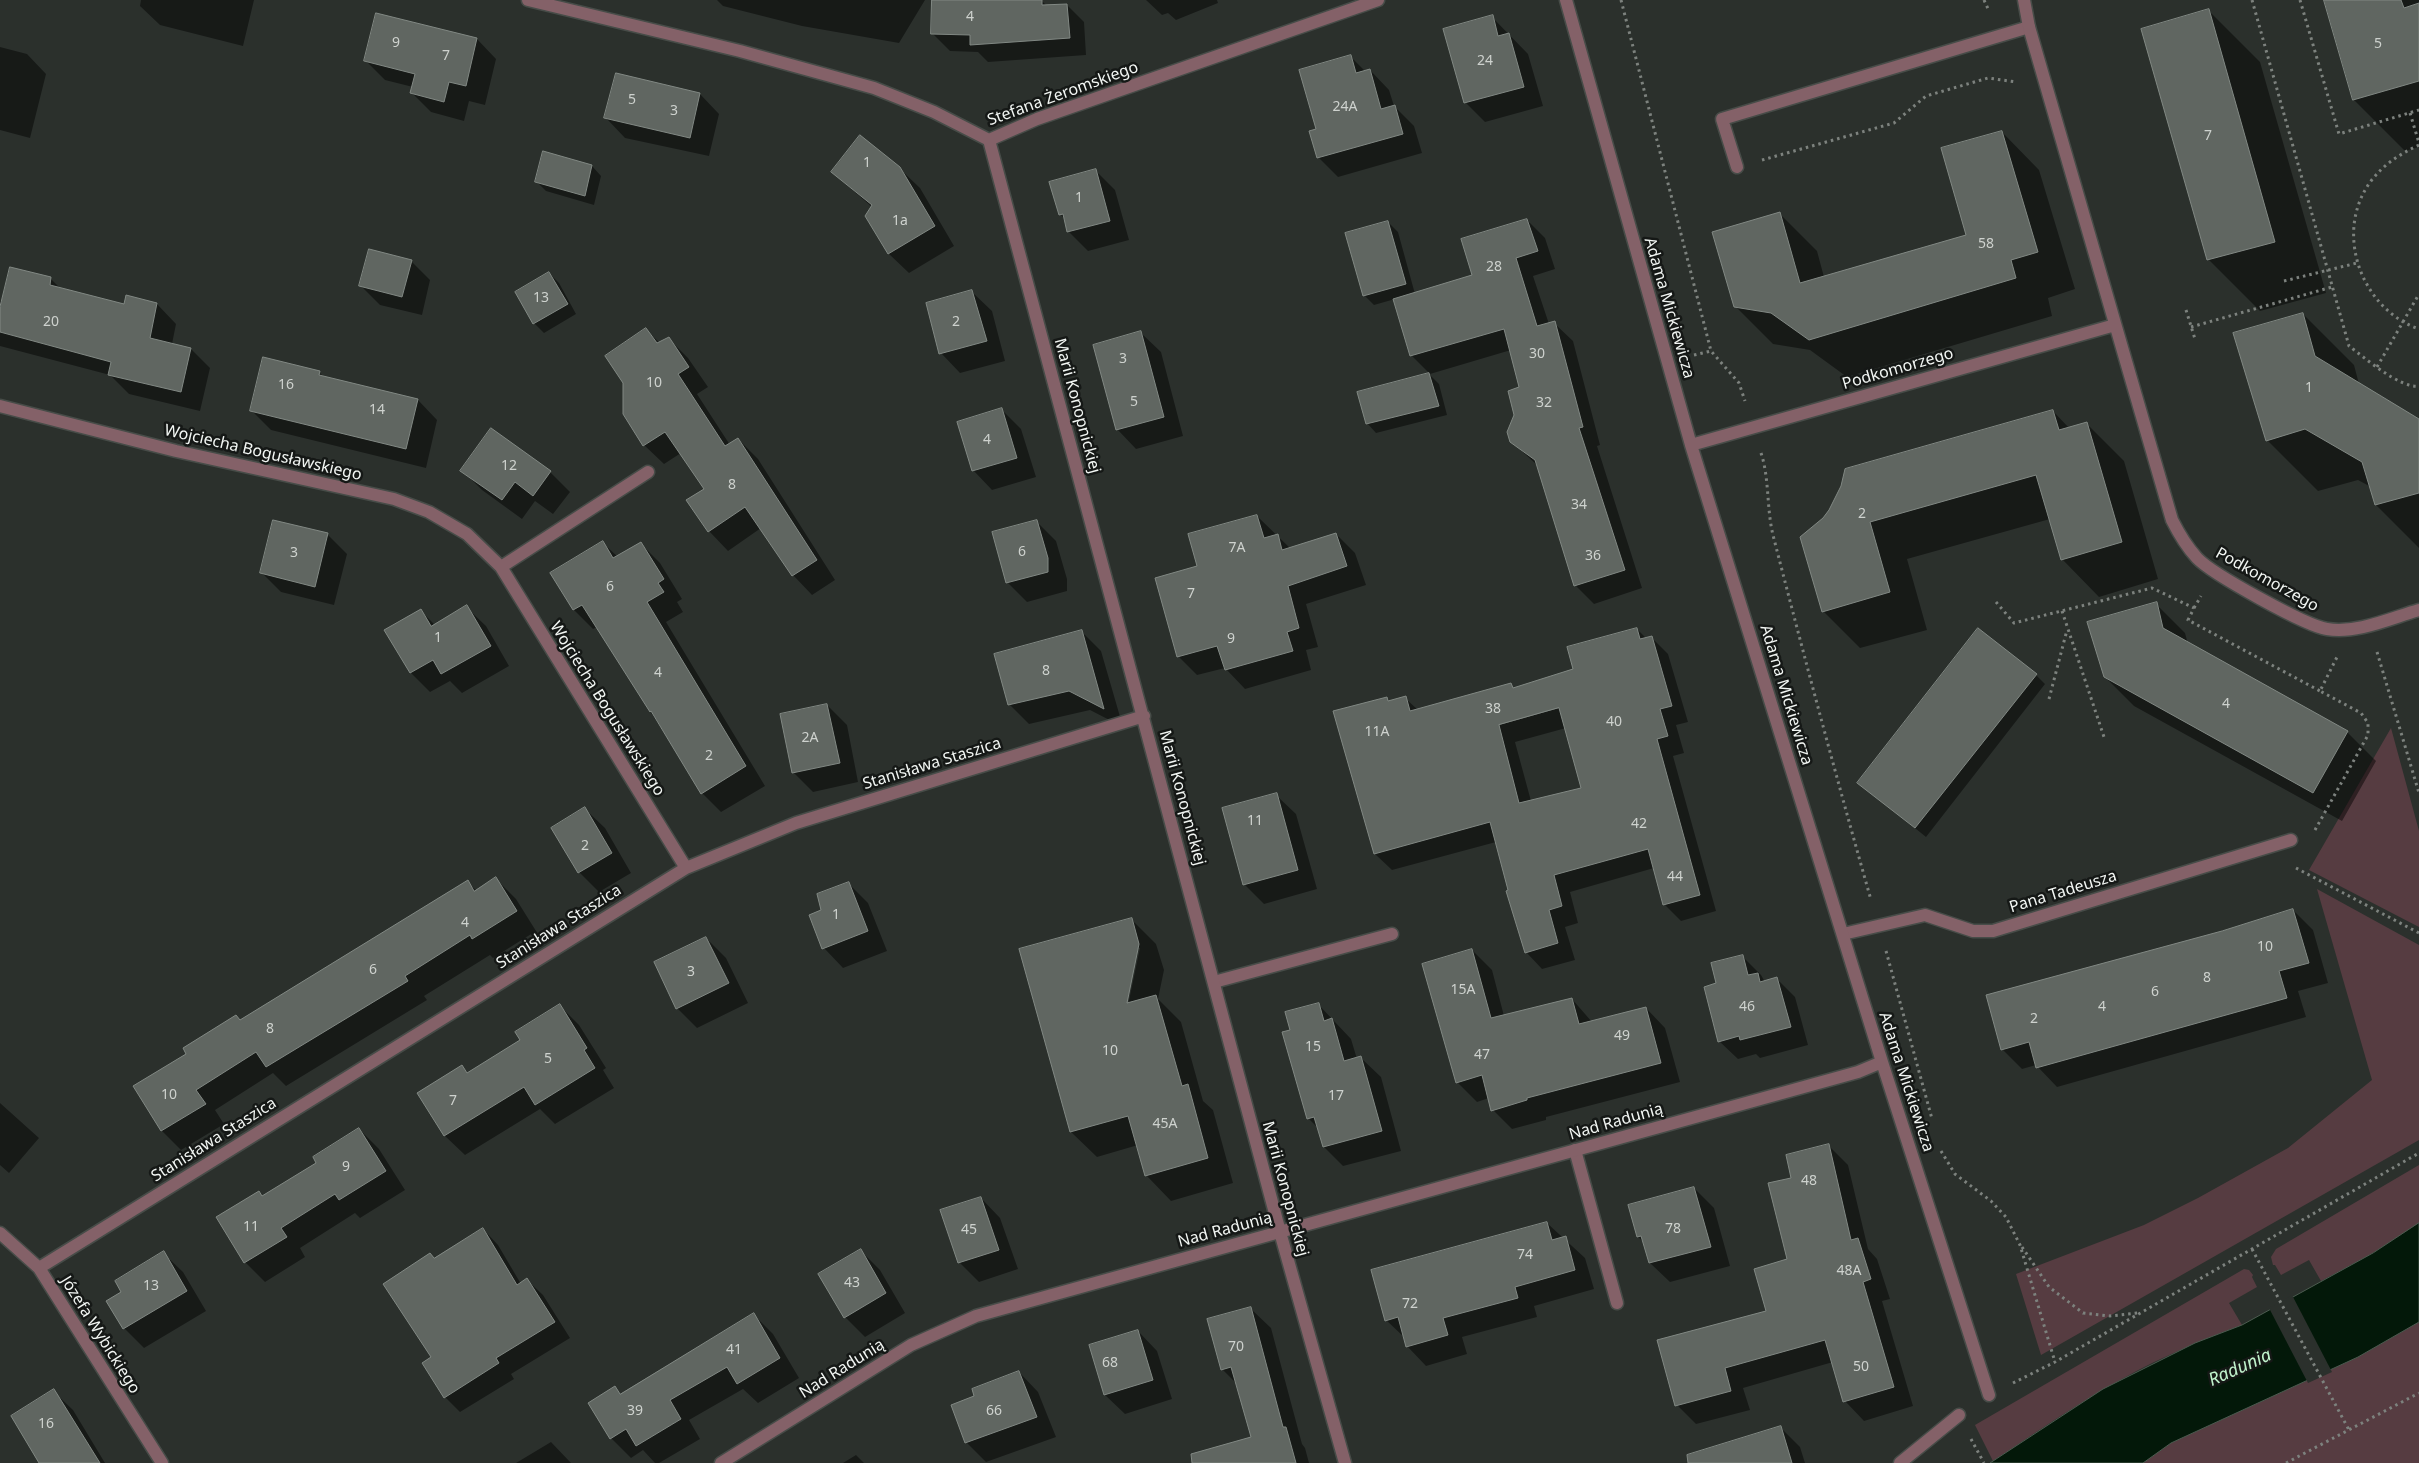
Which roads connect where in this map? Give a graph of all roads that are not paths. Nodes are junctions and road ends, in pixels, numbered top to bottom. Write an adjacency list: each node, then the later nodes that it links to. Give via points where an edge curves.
1 (528, 0): 6 (street, Stefana Żeromskiego, via 740,51 874,88 934,112)
2 (1378, 0): 6 (street, Stefana Żeromskiego, via 1038,119)
3 (1566, 0): 10 (street, Adama Mickiewicza)
4 (2023, 0): 5 (street, Podkomorzego)
5 (2029, 27): 7 (street, via 1722,119); 8 (street, Podkomorzego)
6 (989, 140): 14 (street, Marii Konopnickiej)
7 (1737, 167)
8 (2115, 324): 10 (street, Podkomorzego); 13 (street, Podkomorzego, via 2172,520 2198,560 2308,624 2327,630 2348,630)
9 (0, 406): 12 (street, Wojciecha Bogusławskiego, via 176,451 394,499 429,512 468,534)
10 (1691, 445): 18 (street, Adama Mickiewicza)
11 (648, 472): 12 (street)
12 (501, 567): 16 (street, Wojciecha Bogusławskiego)
13 (2419, 610)
14 (1144, 716): 16 (street, Stanisława Staszica, via 796,823); 19 (street, Marii Konopnickiej)
15 (2290, 840): 18 (street, Pana Tadeusza, via 1992,931 1973,931 1925,915)
16 (686, 868): 24 (street, Stanisława Staszica)
17 (1392, 934): 19 (street)
18 (1843, 934): 20 (street, Adama Mickiewicza)
19 (1214, 982): 22 (street, Marii Konopnickiej)
20 (1882, 1062): 21 (street, Nad Radunią, via 1858,1072); 26 (street, Adama Mickiewicza)
21 (1575, 1150): 22 (street, Nad Radunią); 25 (street)
22 (1280, 1232): 29 (street, Nad Radunią, via 976,1316 911,1345); 30 (street, Marii Konopnickiej)
23 (0, 1233): 24 (street, Józefa Wybickiego)
24 (39, 1268): 28 (street, Józefa Wybickiego)
25 (1617, 1303)
26 (1989, 1396)
27 (1959, 1415): 31 (street)
28 (162, 1463)
29 (721, 1463)
30 (1345, 1463)
31 (1900, 1463)

